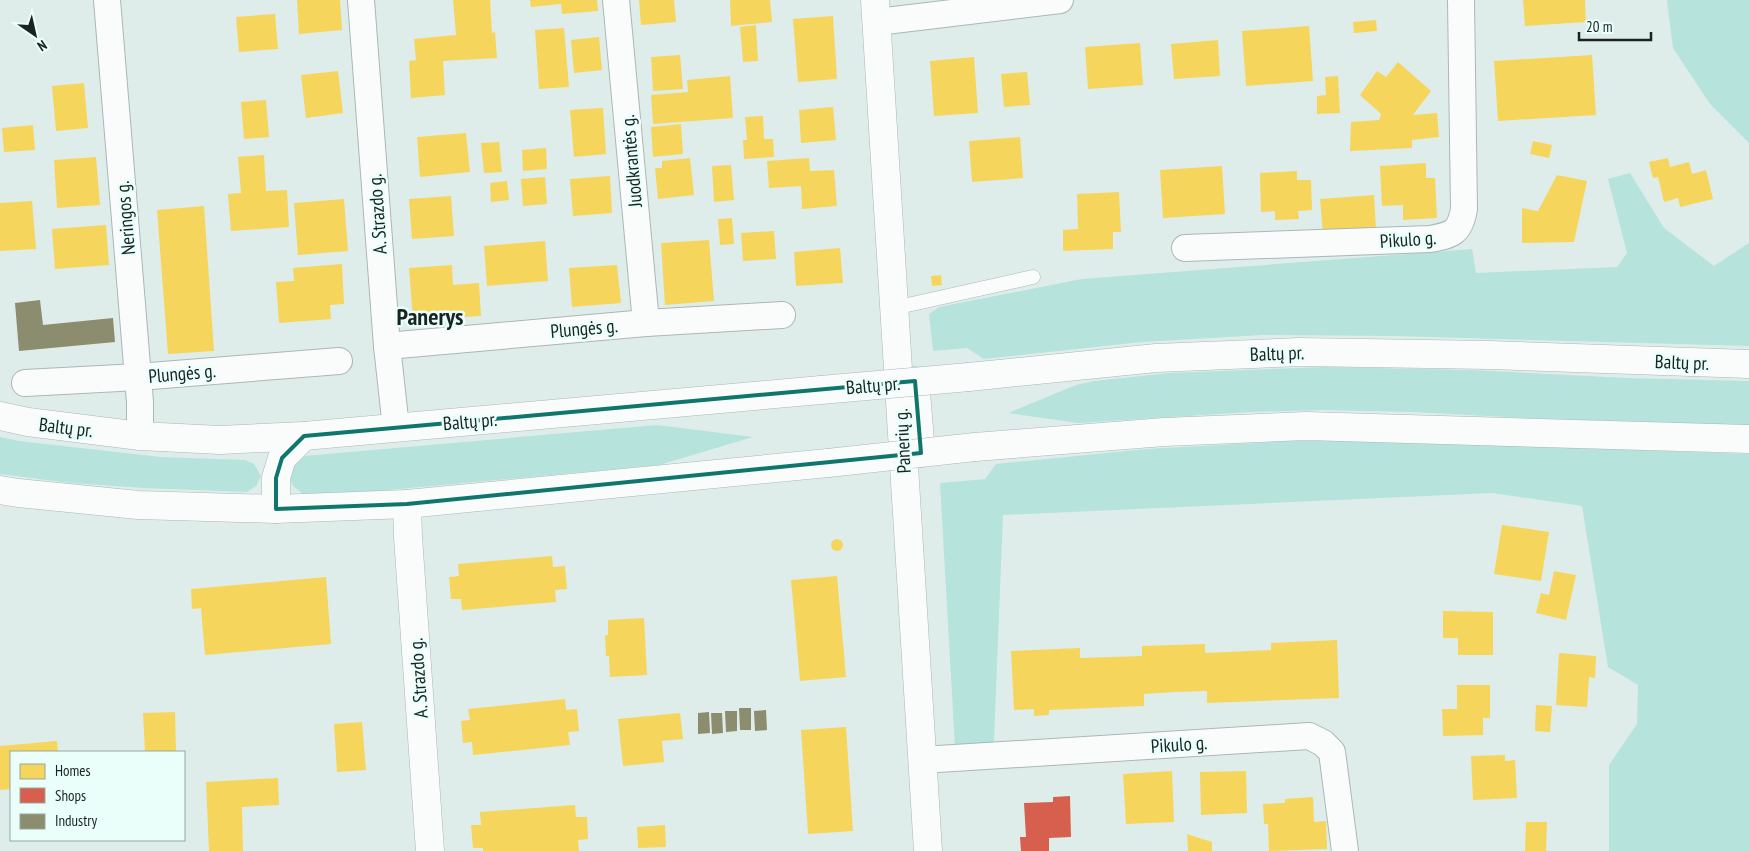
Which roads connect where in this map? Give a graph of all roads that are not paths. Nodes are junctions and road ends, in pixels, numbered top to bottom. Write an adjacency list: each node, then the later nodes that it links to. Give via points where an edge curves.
1 (107, 0): 15 (street, Neringos g.)
2 (361, 0): 12 (street, A. Strazdo g.)
3 (616, 0): 11 (street, Juodkrantės g.)
4 (1060, 0): 6 (street)
5 (1461, 0): 7 (street, Pikulo g., via 1464,209 1461,224 1450,235 1430,239)
6 (876, 11): 9 (main road, Panerių g.)
7 (1185, 248)
8 (1034, 277): 9 (lane)
9 (894, 308): 27 (main road, Panerių g.)
10 (782, 315): 11 (street, Plungės g.)
11 (646, 323): 12 (street, Plungės g.)
12 (388, 346): 19 (street, A. Strazdo g.)
13 (339, 361): 15 (street, Plungės g.)
14 (1749, 364): 16 (main road, Baltų pr., bridge, via 1300,352 1156,358)
15 (138, 376): 17 (street, Plungės g.); 20 (street, Neringos g.)
16 (915, 381): 19 (main road, Baltų pr., bridge); 23 (main road)
17 (25, 383)
18 (0, 416): 20 (main road, Baltų pr.)
19 (396, 428): 21 (main road, Baltų pr.)
20 (140, 436): 21 (main road, Baltų pr., via 220,440)
21 (304, 436): 26 (main road, via 282,458 276,478)
22 (1749, 439): 23 (main road, bridge, via 1306,426 1164,432)
23 (921, 453): 25 (main road, bridge)
24 (0, 490): 26 (main road, via 138,505)
25 (407, 504): 26 (main road); 28 (main road, A. Strazdo g.)
26 (276, 509)
27 (922, 760): 29 (main road, Panerių g.); 30 (street, Pikulo g., via 1309,736 1332,752)
28 (430, 851)
29 (928, 851)
30 (1345, 851)

